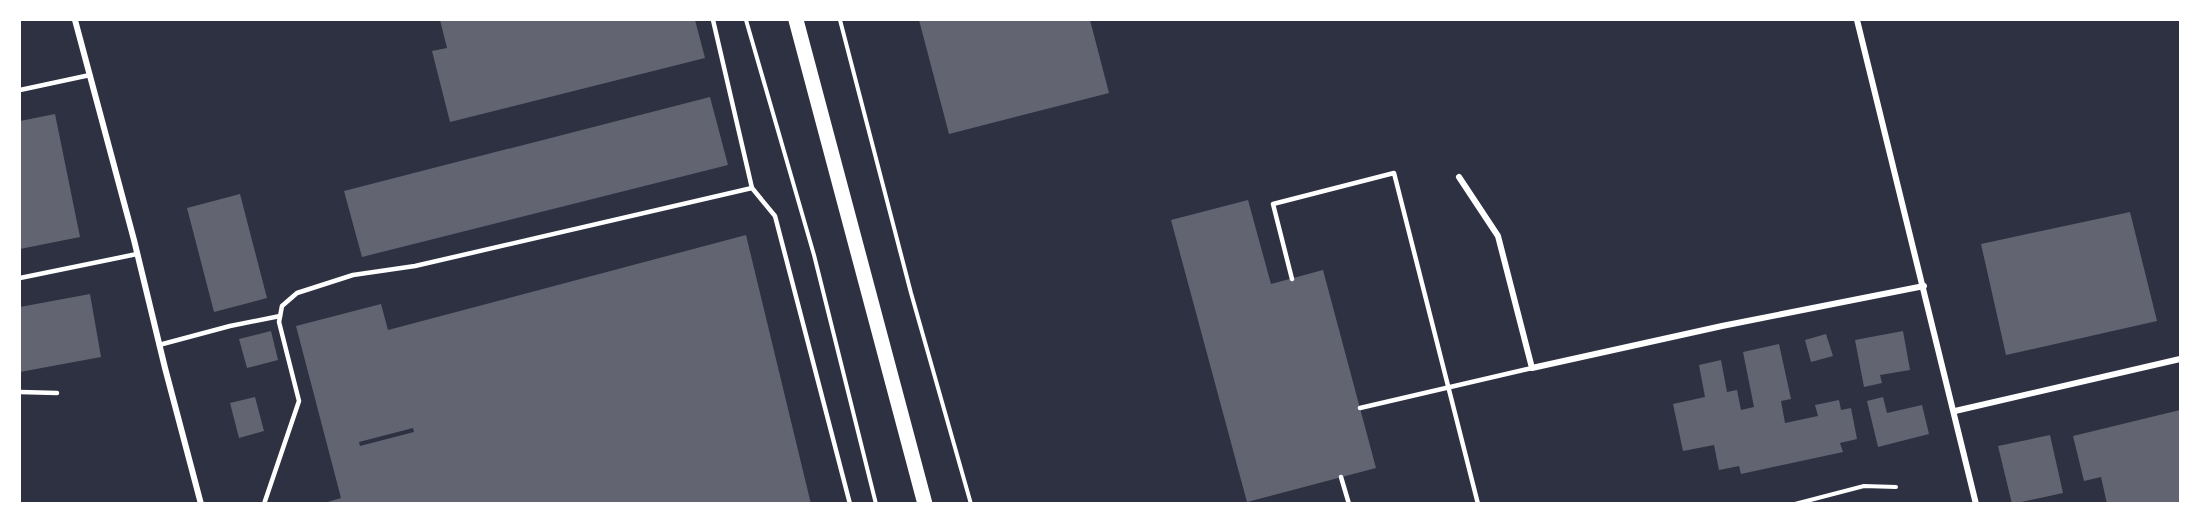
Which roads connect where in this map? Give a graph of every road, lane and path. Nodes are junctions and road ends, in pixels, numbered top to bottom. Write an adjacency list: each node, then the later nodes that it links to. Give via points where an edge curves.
1 (75, 20): 7 (street)
2 (713, 20): 10 (lane)
3 (746, 20): 29 (path, via 813,255)
4 (796, 20): 30 (main road)
5 (840, 20): 31 (path)
6 (1857, 20): 14 (street)
7 (90, 75): 8 (lane); 11 (street)
8 (20, 90)
9 (1459, 177): 18 (street, via 1498,236)
10 (752, 188): 15 (lane, via 416,266 353,275 297,293 282,306); 28 (lane, via 775,216)
11 (138, 254): 12 (lane); 16 (street)
12 (20, 278)
13 (1292, 279): 19 (lane, via 1273,204 1394,173)
14 (1924, 286): 18 (street); 23 (street)
15 (280, 316): 16 (lane); 27 (lane, via 299,401)
16 (159, 345): 26 (street)
17 (2181, 359): 23 (street)
18 (1532, 368): 19 (lane)
19 (1449, 388): 22 (lane); 33 (lane)
20 (20, 392): 21 (lane)
21 (57, 393)
22 (1360, 408)
23 (1955, 411): 35 (street)
24 (1341, 477): 32 (lane)
25 (1896, 487): 34 (path, via 1864,486)
26 (201, 504)
27 (264, 504)
28 (850, 504)
29 (876, 504)
30 (925, 504)
31 (971, 504)
32 (1349, 504)
33 (1478, 504)
34 (1796, 504)
35 (1976, 504)

